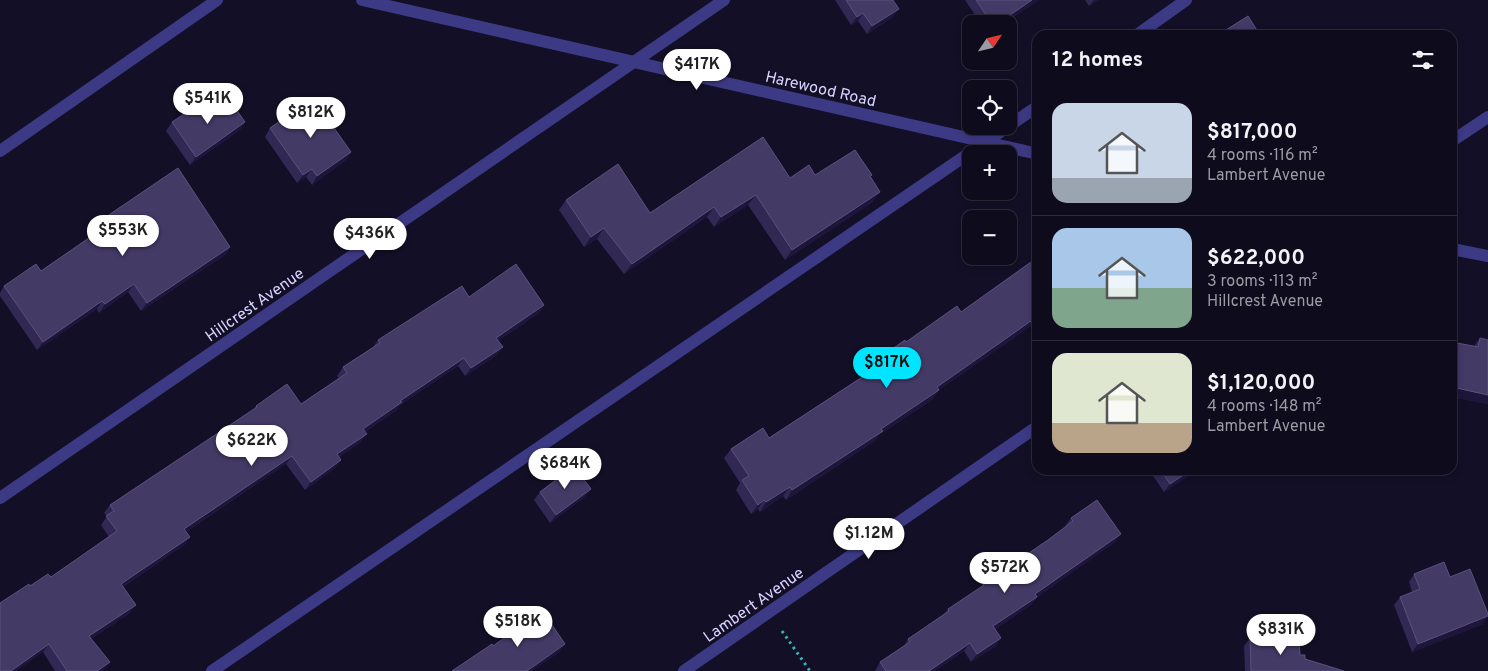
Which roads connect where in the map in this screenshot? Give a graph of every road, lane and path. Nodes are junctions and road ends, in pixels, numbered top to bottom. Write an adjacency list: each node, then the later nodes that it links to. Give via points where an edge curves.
1 (217, 0): 11 (street)
2 (362, 0): 6 (street, Harewood Road)
3 (724, 0): 6 (street, Hillcrest Avenue)
4 (1186, 0): 5 (street)
5 (1144, 30)
6 (633, 62): 10 (street, Harewood Road); 16 (street, Hillcrest Avenue)
7 (1032, 110): 10 (street)
8 (1488, 117): 9 (street)
9 (1457, 138)
10 (988, 142): 12 (street, Harewood Road); 18 (street)
11 (0, 151)
12 (1032, 153)
13 (1457, 250): 14 (street)
14 (1488, 256)
15 (1032, 430): 17 (street, Lambert Avenue)
16 (0, 498)
17 (769, 612): 19 (street, Lambert Avenue); 20 (path)
18 (212, 671)
19 (684, 671)
20 (810, 671)

